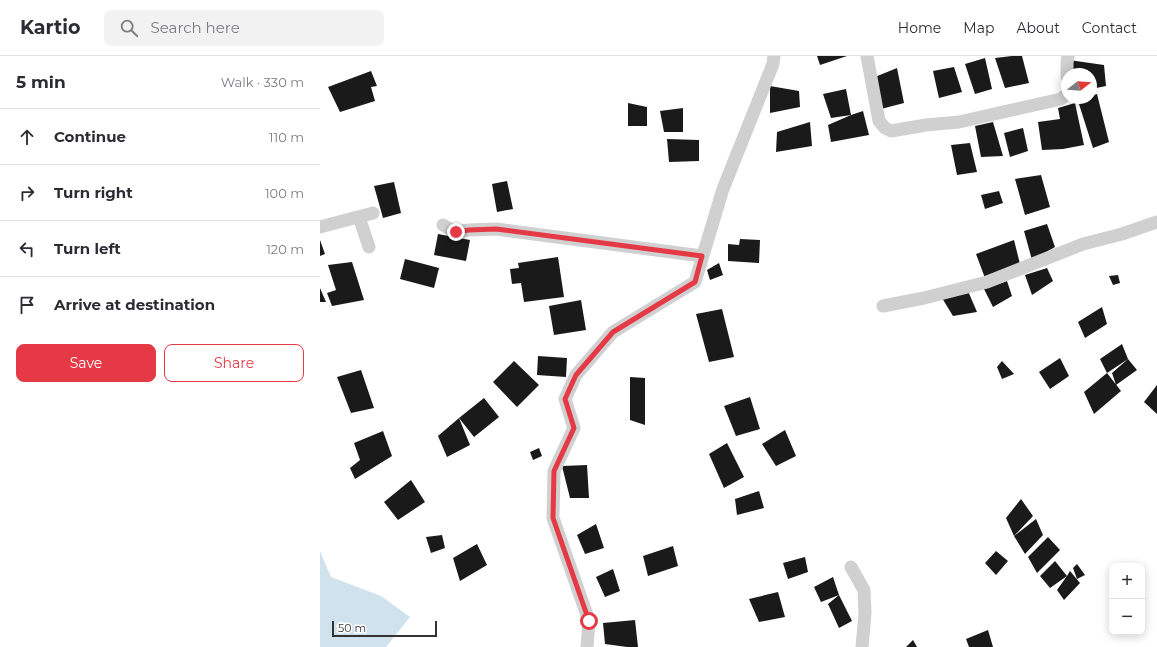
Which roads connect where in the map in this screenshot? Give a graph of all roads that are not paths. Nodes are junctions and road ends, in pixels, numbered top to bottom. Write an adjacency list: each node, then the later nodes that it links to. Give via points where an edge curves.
1 (774, 56): 12 (street, via 774,64 722,189)
2 (867, 56): 5 (street, via 879,121 891,131 959,122)
3 (1068, 56): 4 (street)
4 (1067, 68)
5 (1061, 99)
6 (373, 213): 7 (street)
7 (359, 217): 10 (street); 11 (street)
8 (1157, 222): 13 (street, via 1083,244 987,282)
9 (443, 224): 12 (street, via 456,232 496,229)
10 (320, 227)
11 (369, 247)
12 (702, 256): 15 (street, via 695,282 613,332 576,375 565,399 574,428 554,471 553,518 589,621)
13 (883, 306)
14 (851, 567): 16 (street, via 864,590)
15 (586, 647)
16 (862, 647)

